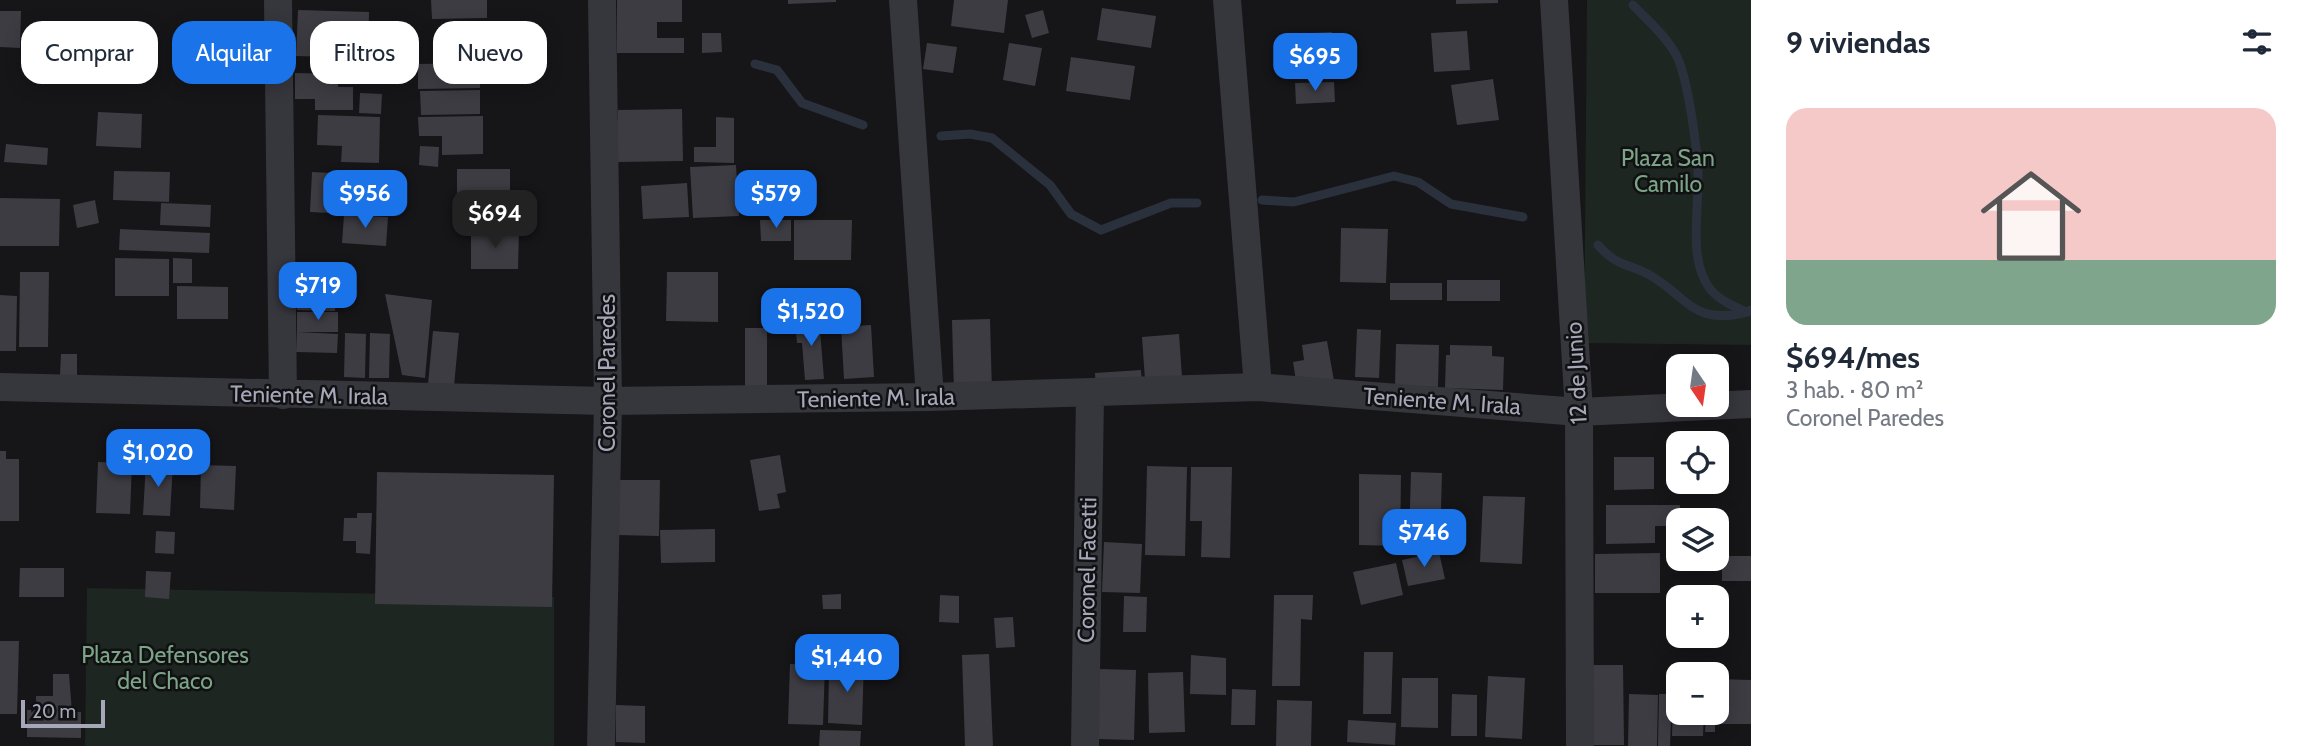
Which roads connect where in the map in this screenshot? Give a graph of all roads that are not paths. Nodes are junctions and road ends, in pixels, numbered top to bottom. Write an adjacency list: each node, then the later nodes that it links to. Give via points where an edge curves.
1 (278, 0): 9 (street)
2 (602, 0): 11 (street, Coronel Paredes)
3 (903, 0): 10 (street)
4 (1227, 0): 7 (street)
5 (1554, 0): 13 (street, 12 de Junio)
6 (0, 387): 9 (street, Teniente M. Irala)
7 (1258, 387): 8 (street, Teniente M. Irala); 13 (street, Teniente M. Irala)
8 (1090, 394): 10 (street, Teniente M. Irala); 15 (street, Coronel Facetti)
9 (283, 396): 11 (street, Teniente M. Irala)
10 (930, 397): 11 (street, Teniente M. Irala)
11 (608, 401): 14 (street, Coronel Paredes)
12 (1751, 404): 13 (street, Teniente M. Irala)
13 (1579, 412): 16 (street, 12 de Junio)
14 (601, 746)
15 (1085, 746)
16 (1580, 746)

